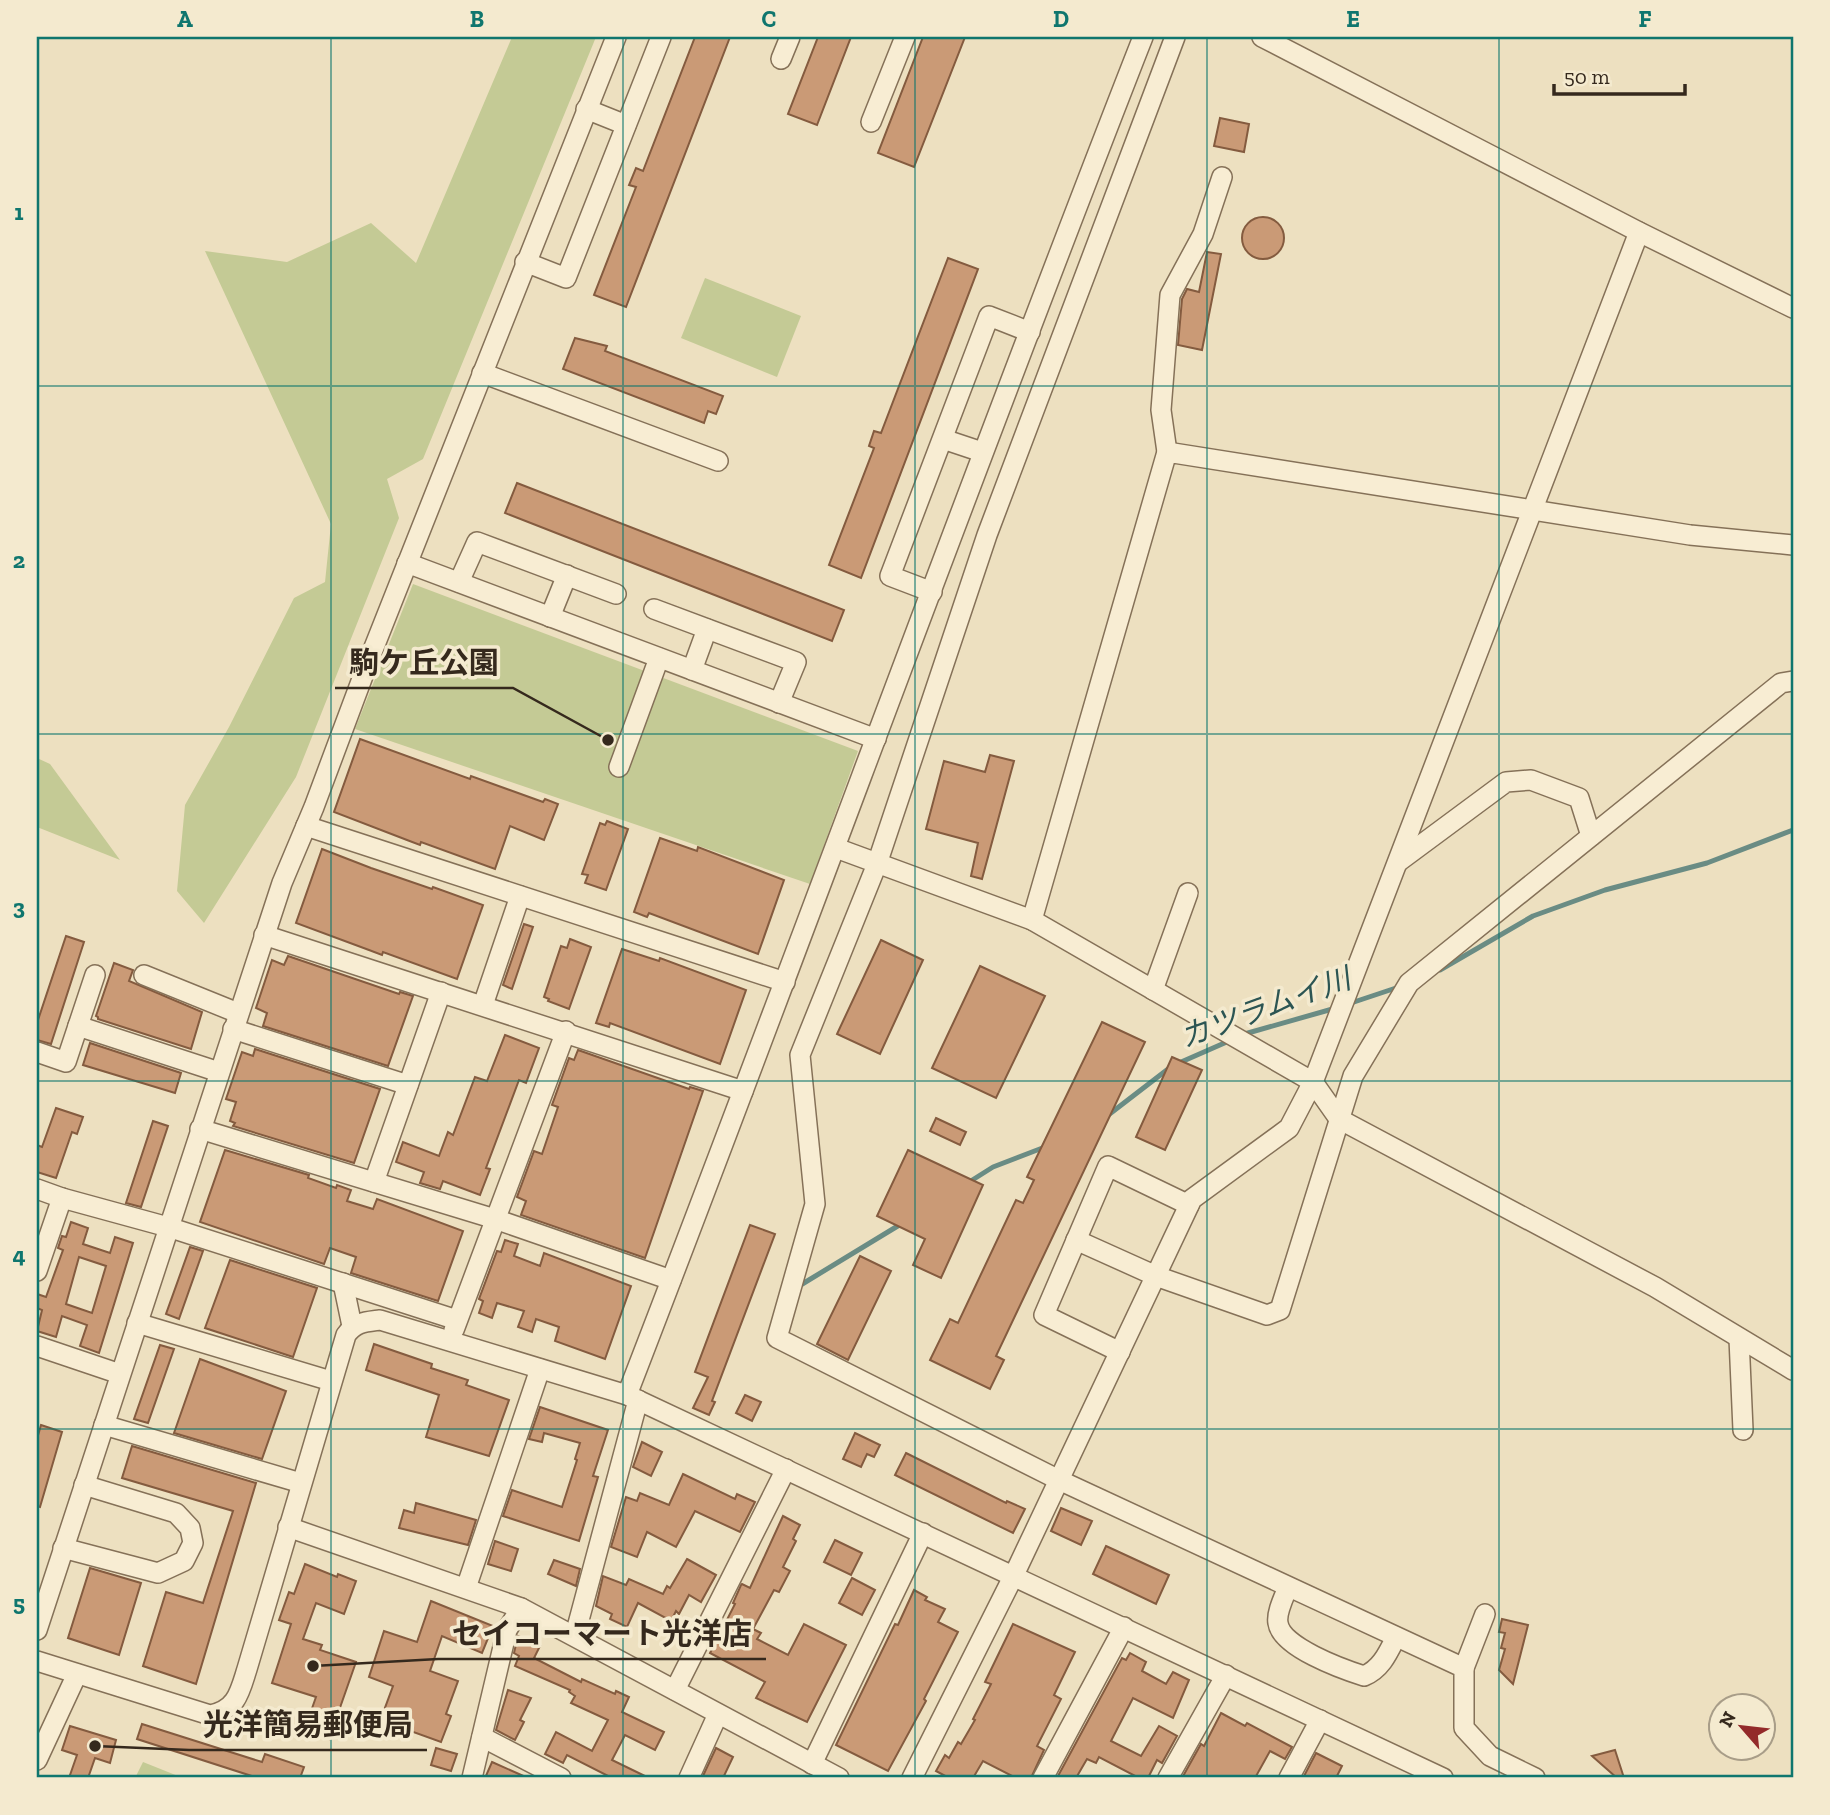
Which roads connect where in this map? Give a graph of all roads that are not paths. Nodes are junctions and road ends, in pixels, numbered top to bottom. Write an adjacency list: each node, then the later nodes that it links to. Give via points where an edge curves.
1 (615, 37): 9 (street)
2 (661, 37): 11 (street)
3 (790, 37): 8 (street)
4 (905, 37): 10 (street)
5 (1143, 37): 16 (street)
6 (1175, 37): 42 (street, via 987,534)
7 (1262, 37): 13 (street)
8 (781, 59)
9 (586, 109): 11 (street); 14 (street)
10 (871, 122)
11 (626, 125): 14 (street, via 566,278)
12 (1222, 177): 19 (street, via 1203,234 1170,295 1161,410)
13 (1639, 232): 15 (street); 22 (street)
14 (525, 262): 17 (street)
15 (1793, 308)
16 (1030, 332): 18 (street, via 989,316); 20 (street)
17 (482, 373): 21 (street); 24 (street)
18 (943, 439): 20 (street); 27 (street, via 890,576)
19 (1167, 452): 22 (street); 45 (street)
20 (982, 453): 27 (street)
21 (718, 461)
22 (1532, 510): 23 (street, via 1689,535); 41 (street)
23 (1793, 545)
24 (407, 563): 26 (street); 38 (street)
25 (567, 575): 26 (street, via 477,542); 28 (street); 30 (street)
26 (459, 582): 30 (street)
27 (932, 592): 36 (street)
28 (616, 594)
29 (654, 609): 31 (street)
30 (550, 617): 32 (street)
31 (707, 629): 33 (street); 35 (street, via 796,663)
32 (659, 658): 33 (street); 37 (street)
33 (692, 670): 35 (street)
34 (1793, 681): 39 (street, via 1781,683)
35 (779, 703): 36 (street)
36 (876, 739): 40 (street)
37 (619, 766)
38 (306, 826): 44 (street); 46 (street)
39 (1591, 836): 41 (street, via 1579,798 1531,780 1506,782); 61 (street, via 1409,983 1353,1076)
40 (836, 848): 42 (street); 49 (street)
41 (1397, 863): 58 (street)
42 (877, 864): 45 (street); 89 (street, via 800,1055 815,1204 778,1338)
43 (1188, 892): 50 (street)
44 (520, 895): 49 (street); 52 (street)
45 (1032, 920): 50 (street)
46 (264, 935): 51 (street); 53 (street)
47 (95, 975): 54 (street)
48 (144, 975): 53 (street)
49 (785, 982): 60 (street)
50 (1153, 990): 58 (street)
51 (441, 992): 52 (street); 59 (street)
52 (483, 1005): 55 (street)
53 (235, 1021): 57 (street); 59 (street)
54 (78, 1026): 56 (street, via 66,1062); 57 (street)
55 (566, 1031): 60 (street); 67 (street)
56 (37, 1052)
57 (219, 1072): 62 (street)
58 (1313, 1082): 61 (street); 66 (street, via 1289,1128)
59 (408, 1085): 63 (street)
60 (743, 1091): 72 (street)
61 (1339, 1119): 71 (street, via 1280,1310 1267,1315); 77 (street, via 1655,1287)
62 (200, 1129): 63 (street); 68 (street)
63 (374, 1182): 67 (street)
64 (37, 1189): 65 (street)
65 (62, 1198): 68 (street); 70 (street)
66 (1189, 1205): 69 (street, via 1108,1166); 71 (street)
67 (495, 1219): 72 (street); 74 (street)
68 (168, 1227): 73 (street); 75 (street)
69 (1076, 1240): 71 (street); 80 (street, via 1044,1315)
70 (37, 1270)
71 (1156, 1276): 80 (street)
72 (671, 1280): 85 (street)
73 (343, 1283): 74 (street); 76 (street)
74 (457, 1320): 78 (street)
75 (137, 1322): 83 (street); 84 (street)
76 (352, 1326): 78 (street, via 380,1320); 84 (street)
77 (1739, 1338): 82 (street); 87 (street)
78 (450, 1341): 81 (street)
79 (37, 1346): 83 (street)
80 (1120, 1352): 89 (street)
81 (540, 1369): 85 (street); 97 (street)
82 (1793, 1370)
83 (120, 1374): 86 (street)
84 (331, 1381): 90 (street)
85 (632, 1398): 88 (street); 102 (street)
86 (104, 1425): 90 (street); 91 (street)
87 (1743, 1430)
88 (786, 1469): 93 (street); 108 (street)
89 (1059, 1480): 95 (street); 96 (street)
90 (301, 1483): 92 (street)
91 (84, 1485): 94 (street); 94 (street, via 176,1513 190,1528 192,1543 184,1561 158,1573)
92 (289, 1527): 97 (street); 106 (street, via 240,1692 222,1713 200,1712)
93 (923, 1533): 95 (street); 113 (street)
94 (63, 1548): 101 (street)
95 (1014, 1575): 100 (street); 119 (street)
96 (1288, 1587): 103 (street); 103 (street, via 1277,1621 1281,1634 1339,1666 1364,1676 1373,1672)
97 (466, 1588): 98 (street)
98 (521, 1608): 102 (street); 111 (street, via 507,1630)
99 (1485, 1614): 105 (street)
100 (1124, 1627): 107 (street); 120 (street)
101 (37, 1630)
102 (575, 1635): 108 (street)
103 (1396, 1637): 105 (street)
104 (37, 1661): 106 (street)
105 (1464, 1668): 123 (street, via 1464,1728 1490,1756)
106 (78, 1674): 112 (street)
107 (1226, 1675): 110 (street); 121 (street)
108 (675, 1690): 109 (street)
109 (718, 1714): 113 (street); 117 (street)
110 (1320, 1720): 114 (street); 122 (street)
111 (482, 1737): 115 (street); 116 (street)
112 (37, 1760)
113 (812, 1764): 118 (street)
114 (1430, 1775)
115 (472, 1778)
116 (561, 1778)
117 (690, 1778)
118 (839, 1778)
119 (912, 1778)
120 (1043, 1778)
121 (1168, 1778)
122 (1289, 1778)
123 (1535, 1778)

